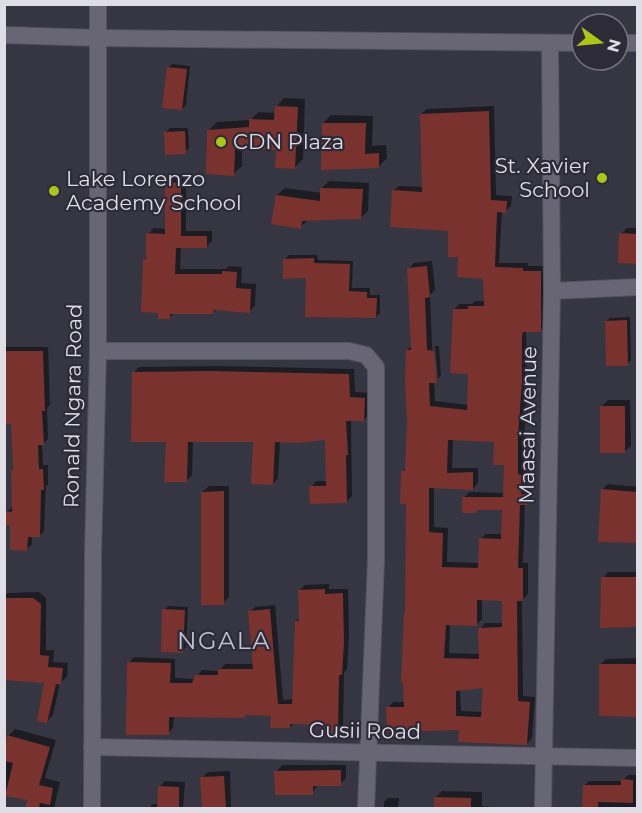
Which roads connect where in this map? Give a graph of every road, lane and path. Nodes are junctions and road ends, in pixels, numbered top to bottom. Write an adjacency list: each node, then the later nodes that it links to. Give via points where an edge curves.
1 (98, 4): 3 (street, Ronald Ngara Road)
2 (4, 35): 3 (street)
3 (98, 38): 4 (street); 8 (street, Ronald Ngara Road)
4 (550, 43): 5 (street); 7 (street, Maasai Avenue)
5 (570, 43)
6 (638, 287): 7 (street)
7 (552, 291): 11 (street, Maasai Avenue)
8 (98, 351): 9 (street, Ronald Ngara Road); 10 (street, via 349,351 366,355 376,367 376,561)
9 (92, 747): 10 (street, Gusii Road); 13 (street, Ronald Ngara Road)
10 (369, 753): 11 (street, Gusii Road); 14 (street)
11 (544, 757): 12 (street, Gusii Road); 15 (street, Maasai Avenue)
12 (638, 758)
13 (92, 808)
14 (366, 808)
15 (543, 808)

